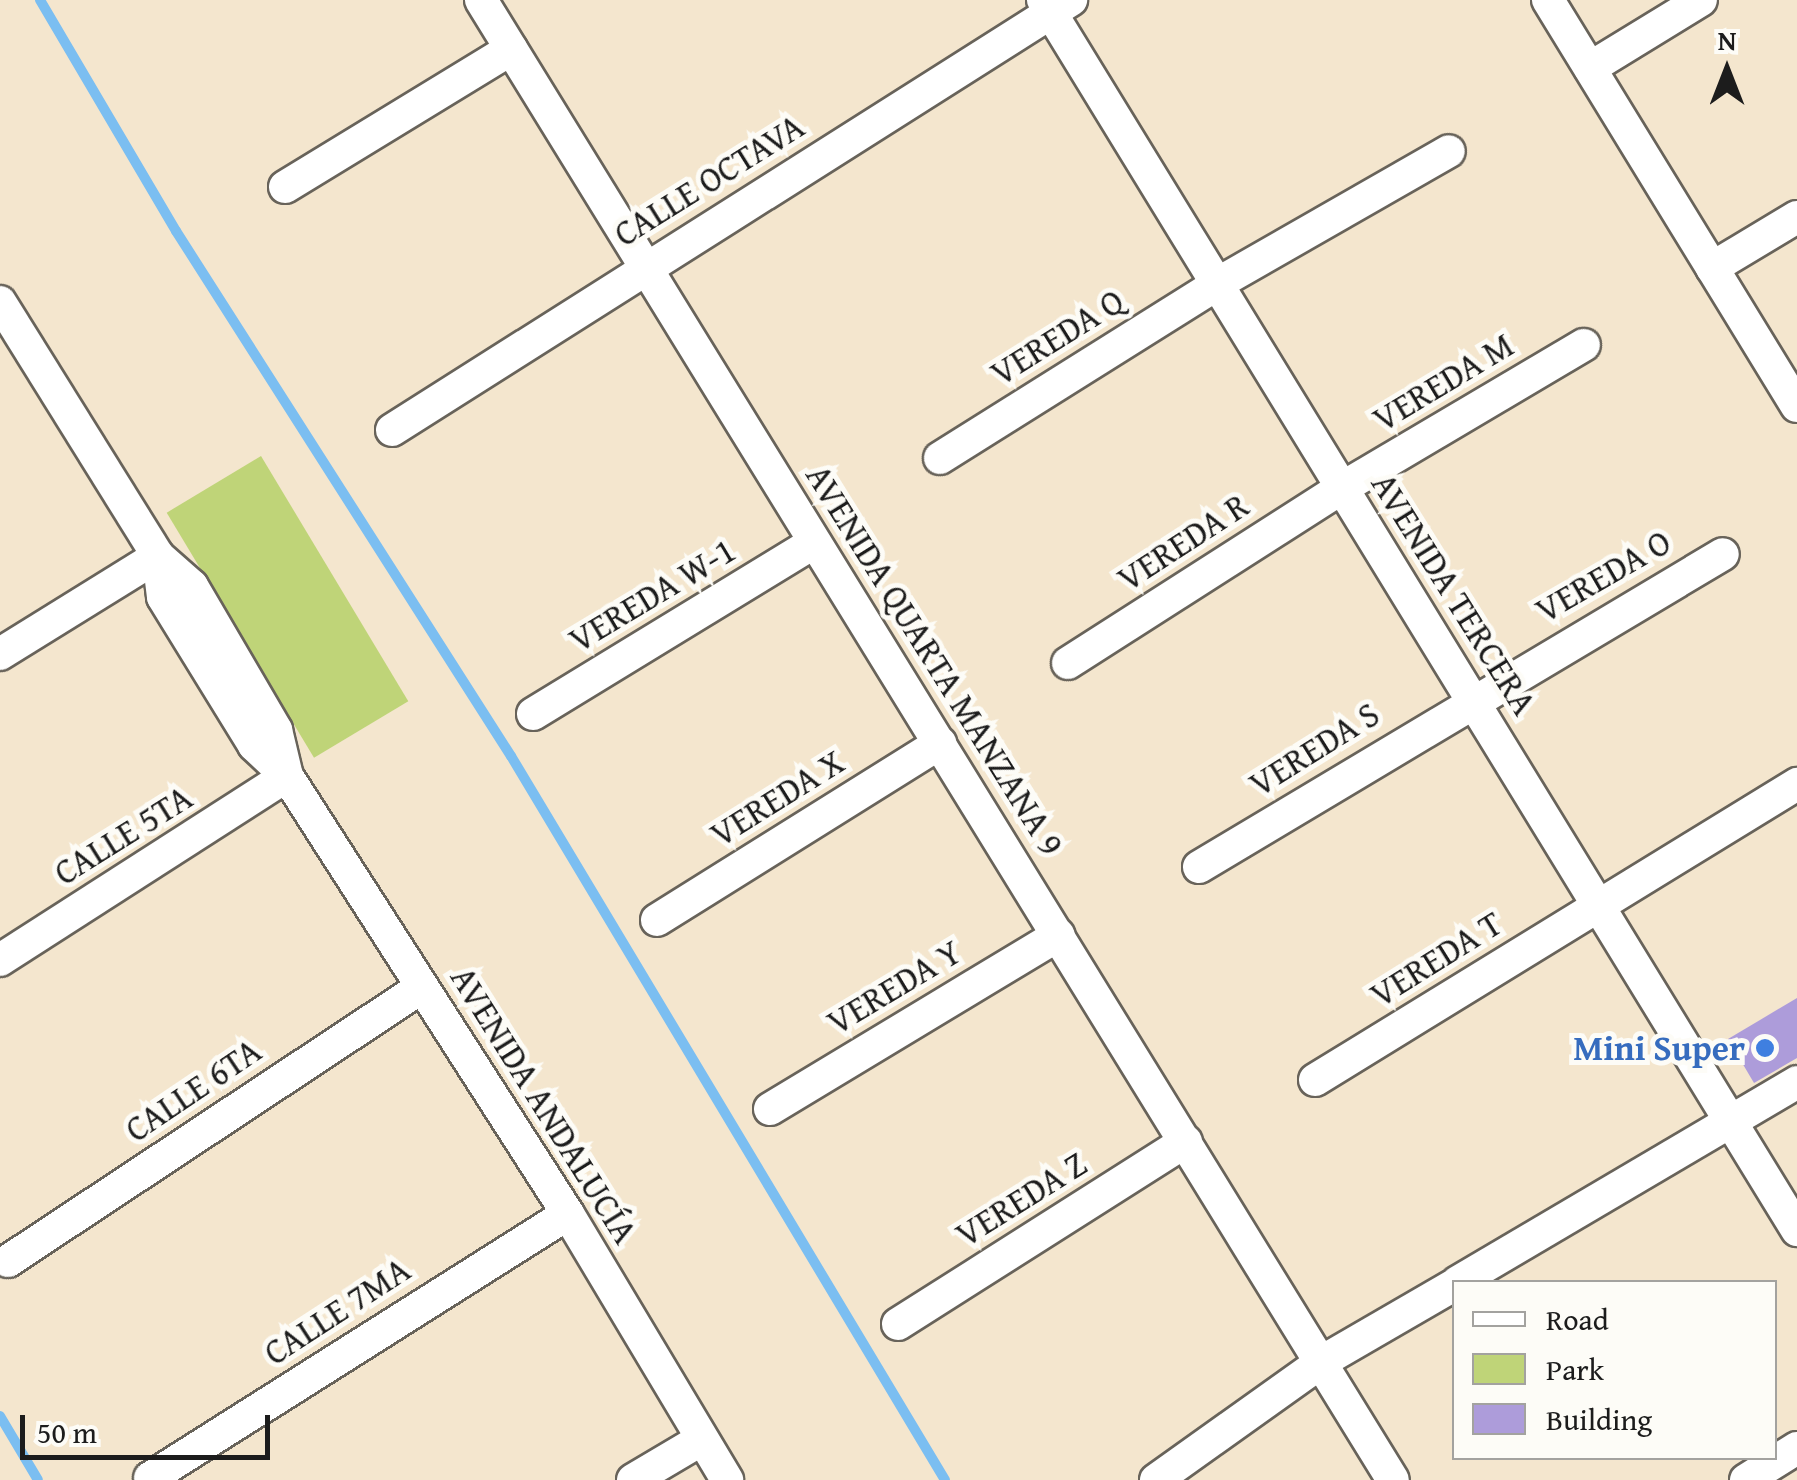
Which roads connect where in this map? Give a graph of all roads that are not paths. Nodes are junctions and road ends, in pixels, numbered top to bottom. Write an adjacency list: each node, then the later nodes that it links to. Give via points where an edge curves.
1 (481, 0): 5 (street, AVENIDA QUARTA MANZANA 9)
2 (1548, 0): 6 (street)
3 (1701, 0): 6 (street)
4 (1055, 4): 10 (street, CALLE OCTAVA); 12 (street, AVENIDA TERCERA)
5 (512, 48): 8 (street); 10 (street, AVENIDA QUARTA MANZANA 9)
6 (1590, 68): 11 (street)
7 (1449, 151): 12 (street, VEREDA Q)
8 (285, 187)
9 (1797, 217): 11 (street)
10 (647, 266): 17 (street, CALLE OCTAVA); 20 (street, AVENIDA QUARTA MANZANA 9)
11 (1712, 268): 16 (street)
12 (1217, 284): 18 (street, VEREDA Q); 19 (street, AVENIDA TERCERA)
13 (0, 302): 14 (street, AVENIDA ANDALUCÍA)
14 (10, 340): 22 (street, AVENIDA ANDALUCÍA)
15 (1584, 345): 19 (street, VEREDA M)
16 (1797, 406)
17 (392, 430)
18 (940, 458)
19 (1342, 488): 24 (street, VEREDA R); 25 (street, AVENIDA TERCERA)
20 (812, 544): 26 (street, VEREDA W-1); 27 (street, AVENIDA QUARTA MANZANA 9)
21 (1723, 554): 25 (street, VEREDA O)
22 (158, 556): 23 (street); 28 (street, AVENIDA ANDALUCÍA, via 192,586 276,730)
23 (0, 654)
24 (1068, 663)
25 (1471, 698): 30 (street, VEREDA S); 31 (street, AVENIDA TERCERA)
26 (533, 714)
27 (940, 743): 32 (street, VEREDA X); 33 (street, AVENIDA QUARTA MANZANA 9)
28 (287, 776): 34 (street, CALLE 5TA); 35 (street, AVENIDA ANDALUCÍA)
29 (1797, 784): 31 (street)
30 (1199, 867)
31 (1598, 906): 36 (street, VEREDA T); 39 (street, AVENIDA TERCERA)
32 (656, 920)
33 (1059, 934): 38 (street, VEREDA Y); 40 (street, AVENIDA QUARTA MANZANA 9)
34 (0, 960)
35 (422, 987): 41 (street, AVENIDA ANDALUCÍA); 43 (street, CALLE 6TA)
36 (1315, 1080)
37 (1797, 1082): 39 (street)
38 (770, 1109)
39 (1732, 1123): 42 (street, AVENIDA TERCERA); 44 (street)
40 (1186, 1141): 46 (street, VEREDA Z); 47 (street, AVENIDA QUARTA MANZANA 9)
41 (568, 1214): 48 (street, AVENIDA ANDALUCÍA); 50 (street, CALLE 7MA)
42 (1797, 1230)
43 (8, 1261)
44 (1463, 1280)
45 (1452, 1286): 47 (street)
46 (898, 1324)
47 (1323, 1362): 53 (street); 54 (street, AVENIDA QUARTA MANZANA 9)
48 (702, 1440): 51 (street); 52 (street, AVENIDA ANDALUCÍA)
49 (1797, 1448): 55 (street)
50 (150, 1478)
51 (633, 1480)
52 (727, 1480)
53 (1156, 1480)
54 (1393, 1480)
55 (1746, 1480)

